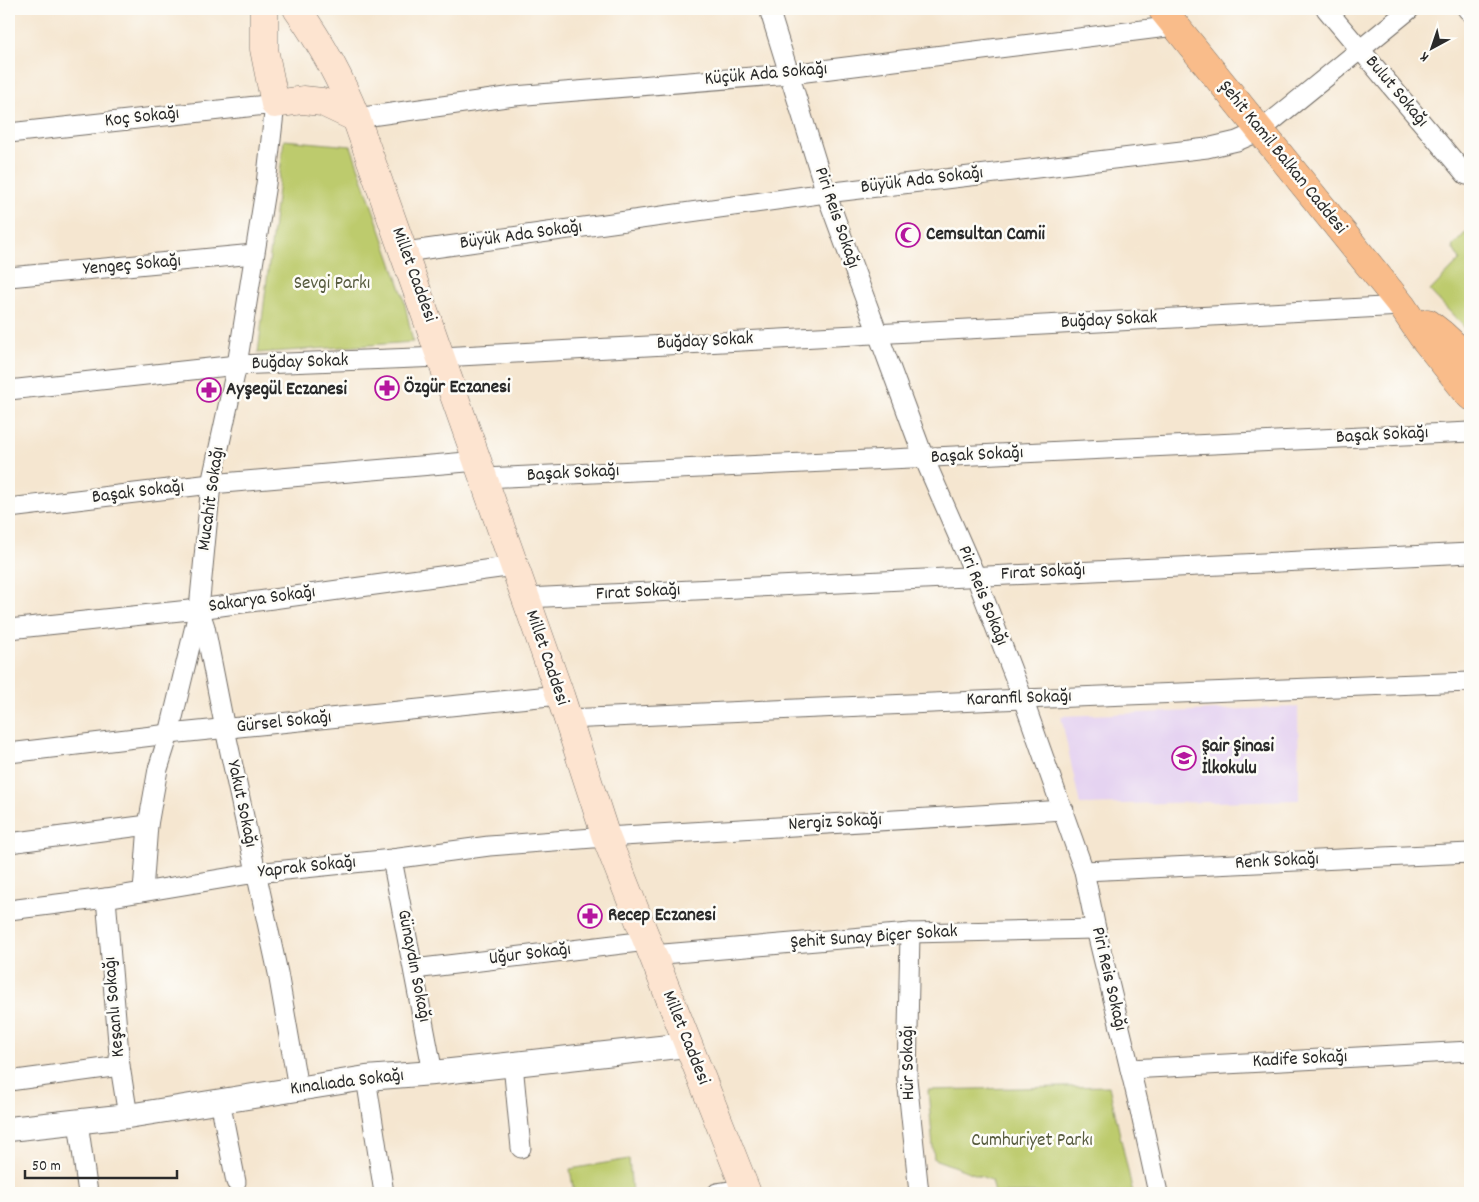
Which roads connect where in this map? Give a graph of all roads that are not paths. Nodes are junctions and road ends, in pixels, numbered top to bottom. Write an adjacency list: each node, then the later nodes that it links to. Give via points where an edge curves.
1 (264, 9): 13 (main road, via 264,49)
2 (769, 9): 11 (street, Piri Reis Sokağı)
3 (1326, 9): 9 (street, Bulut Sokağı)
4 (1410, 9): 9 (street, Büyük Ada Sokağı)
5 (1467, 9): 6 (street)
6 (1470, 12)
7 (305, 13): 10 (main road, Millet Caddesi)
8 (1169, 17): 11 (street, Küçük Ada Sokağı); 15 (main road, Şehit Kamil Balkan Caddesi)
9 (1360, 50): 15 (street, Büyük Ada Sokağı); 17 (street, Bulut Sokağı)
10 (333, 68): 12 (main road, via 316,92); 14 (main road, Millet Caddesi)
11 (790, 74): 14 (street, Küçük Ada Sokağı, via 514,96); 18 (street, Piri Reis Sokağı)
12 (303, 100): 13 (main road); 14 (main road, via 322,102)
13 (275, 104): 16 (street, Koç Sokağı); 20 (street, Mucahit Sokağı)
14 (356, 118): 19 (main road, Millet Caddesi)
15 (1260, 131): 18 (street, Büyük Ada Sokağı, via 1207,148); 22 (main road, Şehit Kamil Balkan Caddesi)
16 (9, 132)
17 (1466, 175)
18 (826, 193): 19 (street, Büyük Ada Sokağı); 23 (street, Piri Reis Sokağı)
19 (405, 252): 24 (main road, Millet Caddesi)
20 (254, 254): 21 (street, Yengeç Sokağı); 26 (street, Mucahit Sokağı)
21 (9, 277)
22 (1402, 306): 23 (street, Buğday Sokak); 25 (main road, Şehit Kamil Balkan Caddesi, via 1422,318); 28 (main road, Şehit Kamil Balkan Caddesi)
23 (878, 332): 24 (street, Buğday Sokak); 30 (street, Piri Reis Sokağı)
24 (442, 357): 26 (street, Buğday Sokak); 31 (main road, Millet Caddesi)
25 (1470, 360)
26 (237, 365): 27 (street, Buğday Sokak); 32 (street, Mucahit Sokağı)
27 (9, 390)
28 (1470, 396)
29 (1470, 432): 30 (street, Başak Sokağı)
30 (924, 458): 31 (street, Başak Sokağı); 36 (street, Piri Reis Sokağı)
31 (481, 469): 32 (street, Başak Sokağı); 35 (main road, Millet Caddesi)
32 (211, 484): 33 (street, Başak Sokağı); 38 (street, Mucahit Sokağı)
33 (9, 508)
34 (1470, 553): 36 (street, Fırat Sokağı)
35 (514, 566): 37 (main road, Millet Caddesi); 38 (street, Sakarya Sokağı)
36 (976, 577): 37 (street, Fırat Sokağı); 41 (street, Piri Reis Sokağı)
37 (526, 598): 42 (main road, Millet Caddesi)
38 (199, 609): 39 (street, Sakarya Sokağı); 43 (street, Yakut Sokağı, via 206,627); 44 (street, Mucahit Sokağı)
39 (9, 629)
40 (1470, 682): 41 (street, Karanfil Sokağı)
41 (1023, 699): 42 (street, Karanfil Sokağı); 46 (street, Piri Reis Sokağı)
42 (564, 707): 43 (street, Gürsel Sokağı); 48 (main road, Millet Caddesi)
43 (225, 729): 44 (street, Gürsel Sokağı); 53 (street, Yakut Sokağı)
44 (169, 734): 45 (street, Gürsel Sokağı); 47 (street, Mucahit Sokağı, via 158,769)
45 (9, 753)
46 (1064, 810): 48 (street, Nergiz Sokağı); 52 (street, Piri Reis Sokağı)
47 (148, 825): 49 (street); 54 (street, Mucahit Sokağı)
48 (606, 837): 51 (street, Yaprak Sokağı, via 489,846); 59 (main road, Millet Caddesi)
49 (9, 843)
50 (1470, 852): 52 (street, Renk Sokağı)
51 (392, 859): 53 (street, Yaprak Sokağı); 60 (street, Günaydın Sokağı)
52 (1084, 871): 57 (street, Piri Reis Sokağı)
53 (256, 873): 54 (street, Yaprak Sokağı); 69 (street, Yakut Sokağı)
54 (143, 891): 55 (street, Yaprak Sokağı)
55 (106, 898): 56 (street, Yaprak Sokağı); 64 (street, Keşanlı Sokağı)
56 (9, 910)
57 (1096, 929): 58 (street, Şehit Sunay Biçer Sokak); 65 (street, Piri Reis Sokağı)
58 (910, 933): 59 (street, Şehit Sunay Biçer Sokak); 80 (street, Hür Sokağı, via 907,1079)
59 (649, 948): 60 (street, Uğur Sokağı); 61 (main road, Millet Caddesi)
60 (414, 969): 66 (street, Günaydın Sokağı)
61 (687, 1045): 63 (street, Kınalıada Sokağı); 76 (main road, Millet Caddesi)
62 (1470, 1051): 65 (street, Kadife Sokağı)
63 (513, 1064): 66 (street, Kınalıada Sokağı); 74 (street)
64 (120, 1066): 68 (street); 71 (street, Keşanlı Sokağı)
65 (1130, 1069): 81 (street, Piri Reis Sokağı)
66 (433, 1073): 67 (street, Kınalıada Sokağı)
67 (366, 1078): 69 (street, Kınalıada Sokağı); 78 (street)
68 (9, 1081)
69 (298, 1088): 70 (street, Kınalıada Sokağı)
70 (220, 1101): 71 (street, Kınalıada Sokağı); 75 (street)
71 (128, 1116): 72 (street, Kınalıada Sokağı)
72 (78, 1122): 73 (street, Kınalıada Sokağı); 77 (street)
73 (10, 1124)
74 (521, 1148)
75 (236, 1182)
76 (746, 1191): 79 (street)
77 (88, 1193)
78 (384, 1193)
79 (717, 1193)
80 (919, 1193)
81 (1158, 1193)

